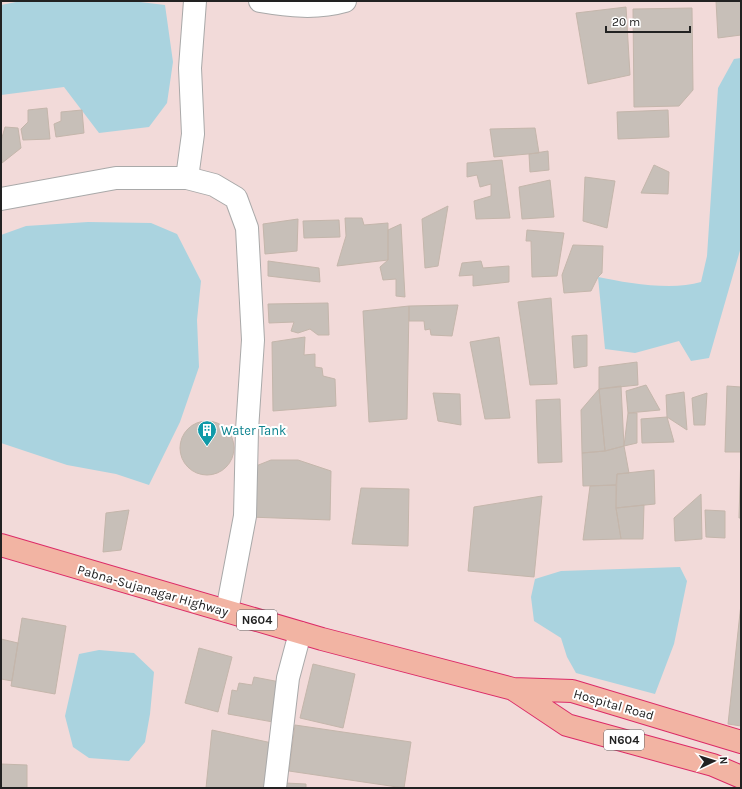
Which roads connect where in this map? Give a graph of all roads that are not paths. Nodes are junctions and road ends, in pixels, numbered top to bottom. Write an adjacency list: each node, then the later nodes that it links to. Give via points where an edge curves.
1 (195, 1): 4 (street, via 190,68 193,134)
2 (260, 1): 3 (street, via 286,6 329,5)
3 (345, 1)
4 (187, 178): 5 (street, via 116,178); 7 (street, via 214,185 236,198 247,228 253,340 245,516)
5 (1, 199)
6 (1, 545): 7 (highway, Pabna-Sujanagar Highway / N604)
7 (227, 611): 8 (highway, Pabna-Sujanagar Highway / N604)
8 (300, 633): 9 (highway, Pabna-Sujanagar Highway / N604); 12 (street, via 288,678)
9 (513, 689): 10 (highway, Hospital Road / N604, via 572,691); 11 (highway, N604, via 567,725 713,765)
10 (741, 742)
11 (741, 777)
12 (275, 788)

